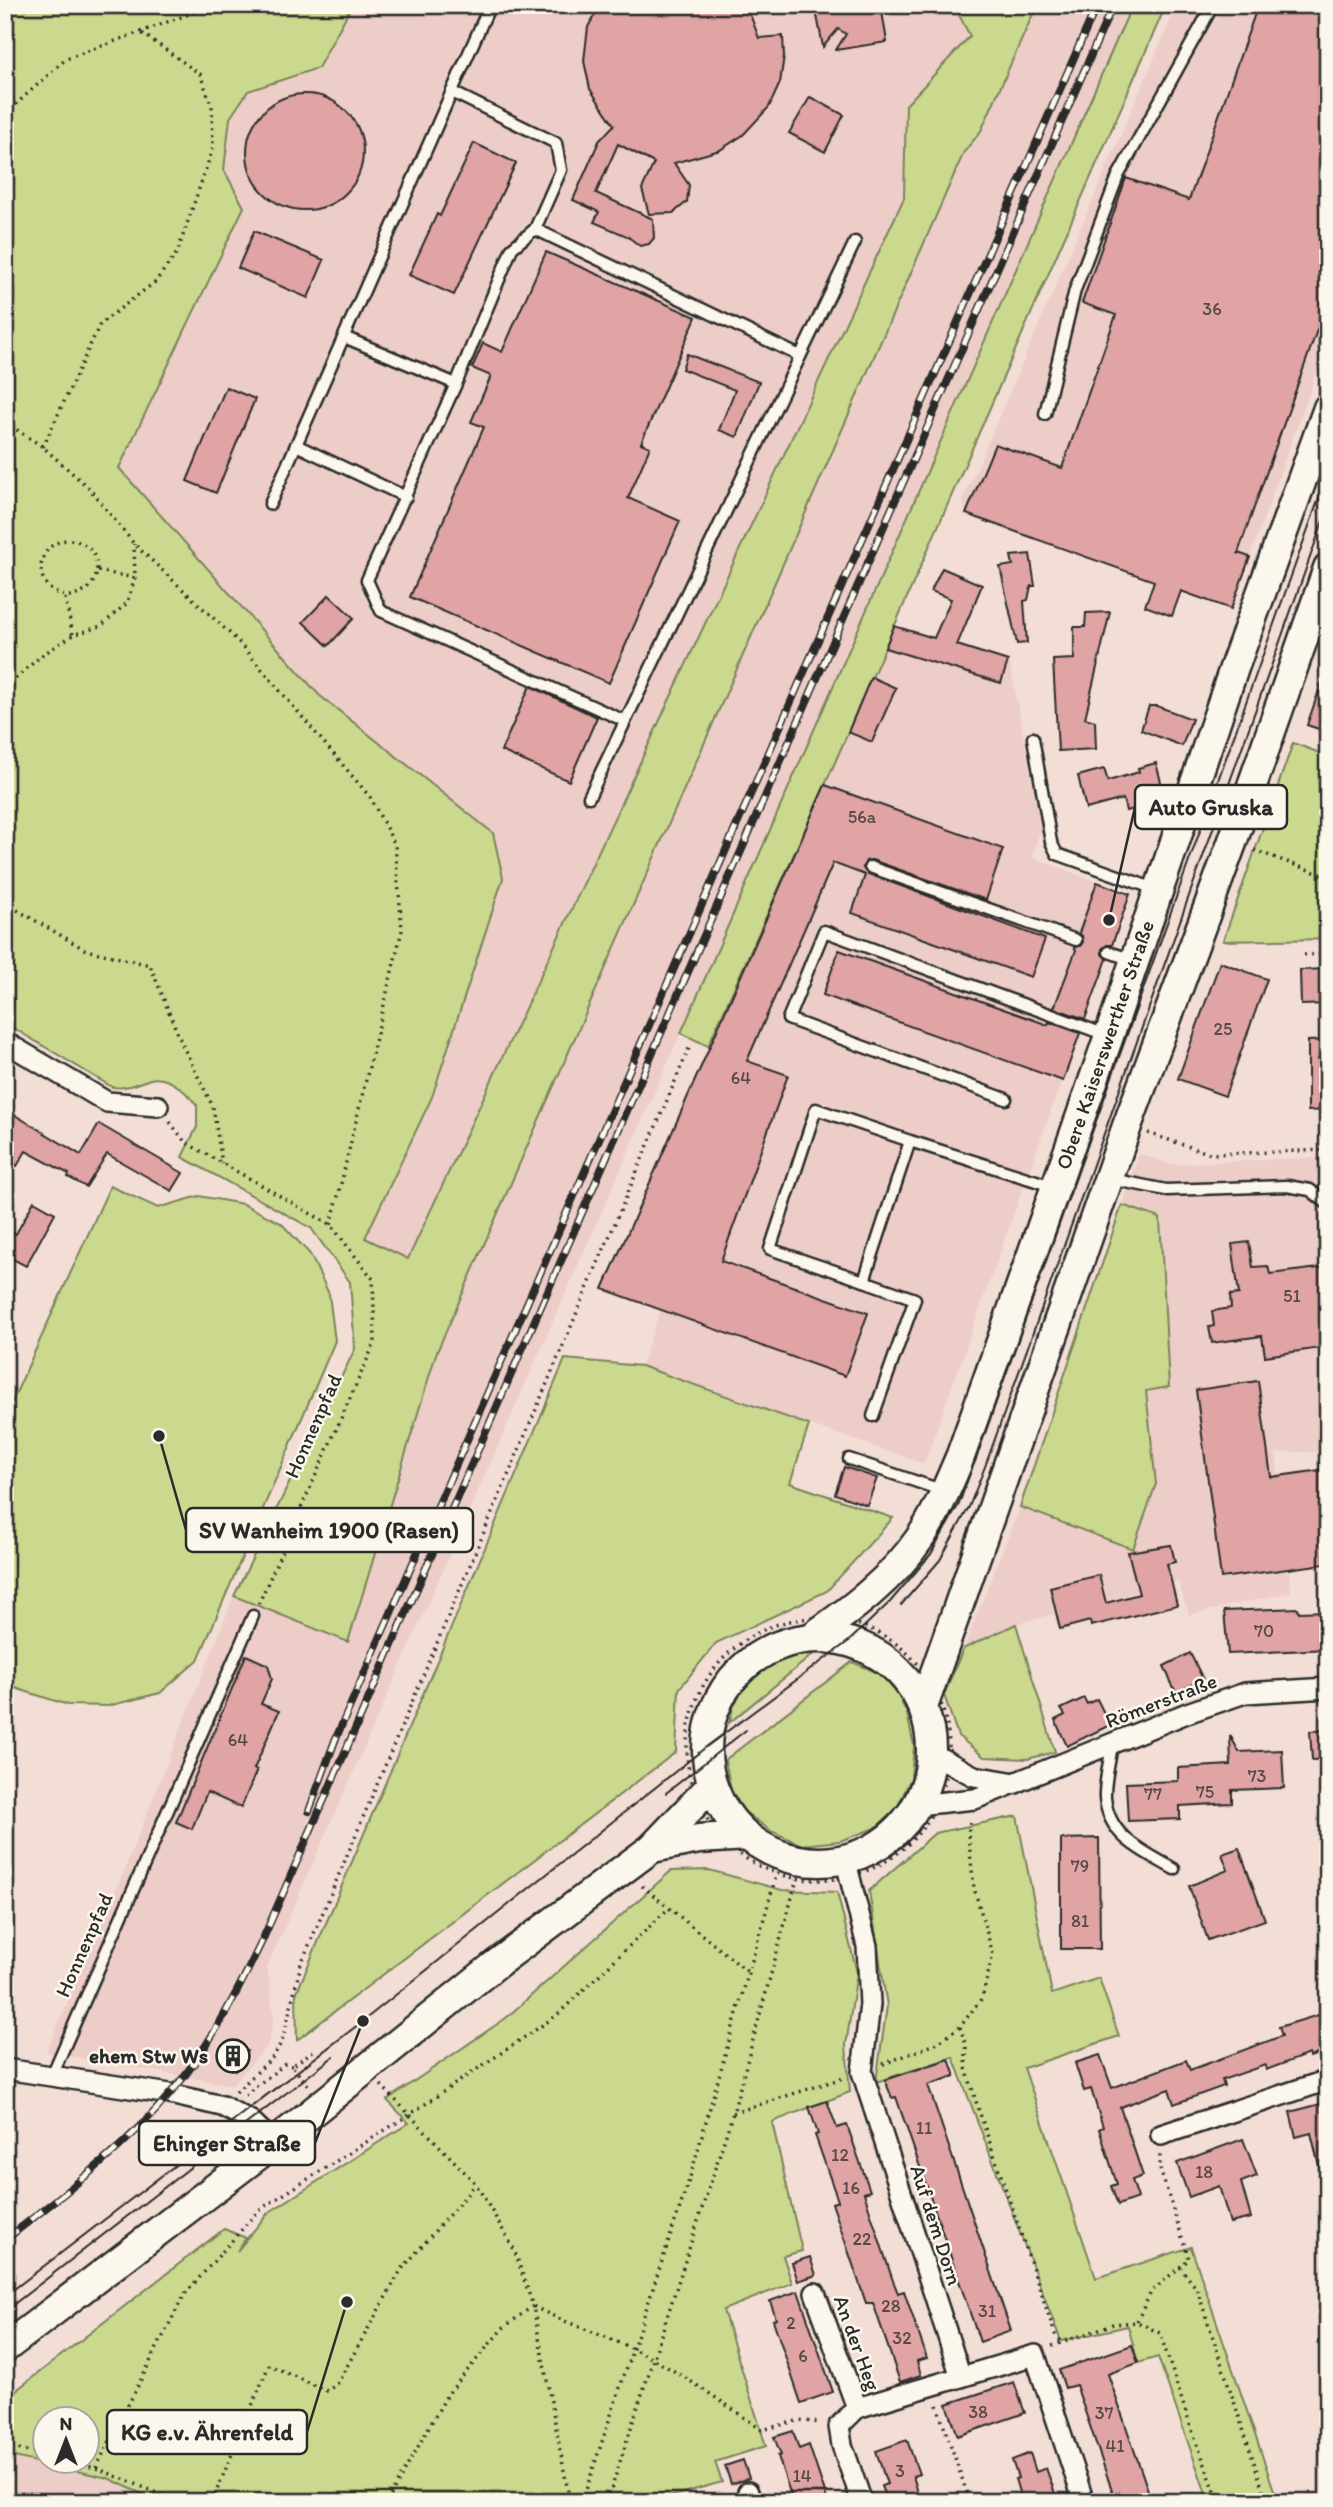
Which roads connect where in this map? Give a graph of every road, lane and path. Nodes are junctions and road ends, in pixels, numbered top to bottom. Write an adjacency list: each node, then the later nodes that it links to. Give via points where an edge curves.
1 (214, 5): 4 (path)
2 (490, 5): 5 (lane)
3 (1213, 5): 13 (lane, via 1118,176 1075,290)
4 (139, 31): 6 (path, via 66,59); 16 (path, via 200,74 212,106 213,148 177,253 155,282 100,324)
5 (452, 92): 7 (lane, via 556,143 561,170); 9 (lane)
6 (5, 114)
7 (535, 229): 10 (lane); 11 (lane, via 512,248)
8 (855, 242): 10 (lane)
9 (344, 337): 11 (lane); 15 (lane)
10 (800, 356): 26 (lane)
11 (456, 384): 17 (lane)
12 (1328, 408): 32 (street, Obere Kaiserswerther Straße)
13 (1045, 414)
14 (5, 422): 16 (path)
15 (296, 444): 17 (lane); 18 (lane)
16 (43, 447): 19 (path, via 89,488)
17 (406, 497): 26 (lane, via 367,580 380,611)
18 (270, 504)
19 (134, 544): 22 (path); 51 (path, via 237,640 370,797 395,845 402,930)
20 (1328, 568): 29 (street)
21 (98, 571): 22 (path); 23 (path, via 85,593); 23 (path, via 96,557 82,542 64,539 47,547 39,572 49,591)
22 (135, 578): 24 (path, via 127,603 101,626)
23 (65, 598): 24 (path)
24 (73, 635): 25 (path, via 42,654)
25 (5, 688)
26 (625, 721): 28 (lane)
27 (1033, 738): 32 (lane, via 1057,854)
28 (589, 797)
29 (1232, 843): 31 (path); 44 (street)
30 (870, 867): 34 (lane)
31 (1328, 877)
32 (1159, 890): 37 (street, Obere Kaiserswerther Straße, via 1122,957)
33 (5, 903): 47 (path, via 86,950 150,965 213,1107)
34 (1076, 940)
35 (1328, 954): 36 (path)
36 (1304, 955)
37 (1110, 1036): 42 (lane, via 824,931 788,1019); 49 (street, Obere Kaiserswerther Straße)
38 (5, 1042): 43 (street, via 107,1102)
39 (690, 1046): 84 (path, via 301,1964 283,2039 274,2056)
40 (1317, 1060): 41 (path)
41 (1328, 1060)
42 (1006, 1099)
43 (158, 1106): 47 (path, Honnenpfad, via 185,1142)
44 (1127, 1126): 46 (path, via 1211,1154); 48 (street)
45 (910, 1141): 49 (lane); 52 (lane); 52 (lane, via 816,1109 770,1249)
46 (1328, 1150)
47 (222, 1164): 51 (path, Honnenpfad)
48 (1111, 1179): 50 (lane, via 1166,1190 1287,1186 1310,1190); 59 (street)
49 (1055, 1188): 55 (street, Obere Kaiserswerther Straße)
50 (1328, 1203)
51 (331, 1225): 56 (path, Honnenpfad, via 373,1279 375,1342)
52 (864, 1281): 53 (lane, via 915,1299)
53 (873, 1416)
54 (849, 1459): 55 (lane)
55 (945, 1491): 57 (street, Obere Kaiserswerther Straße, via 912,1548 880,1585)
56 (253, 1616): 82 (lane, Honnenpfad)
57 (838, 1619): 58 (street, Obere Kaiserswerther Straße); 59 (path, via 876,1629 907,1650); 65 (path, via 794,1619 764,1629 741,1642 714,1667 689,1720 685,1752)
58 (812, 1637): 61 (street, via 849,1641 886,1659); 65 (street, via 779,1644 750,1660 727,1685 712,1714)
59 (931, 1680): 61 (street)
60 (1328, 1688): 62 (street, Römerstraße, via 1245,1693)
61 (923, 1707): 63 (street)
62 (1112, 1744): 64 (street, Römerstraße); 71 (lane, via 1105,1797 1111,1824 1131,1844)
63 (931, 1753): 64 (street, via 974,1776); 67 (street)
64 (1017, 1783): 66 (street, Römerstraße)
65 (705, 1791): 68 (street, via 725,1813); 69 (street)
66 (975, 1799): 67 (street, Römerstraße); 77 (path, via 968,1834 974,1888 993,1954 982,1998)
67 (927, 1804): 70 (street); 70 (path, via 922,1831 908,1846 881,1866)
68 (736, 1837): 69 (street); 70 (street, via 804,1861); 72 (path, via 760,1867)
69 (652, 1848): 78 (street)
70 (848, 1868): 73 (path, via 818,1882); 81 (street, Auf dem Dorn, via 867,1946 870,2004)
71 (1174, 1869)
72 (777, 1872): 73 (path); 76 (path)
73 (797, 1879): 85 (path)
74 (640, 1885): 75 (path)
75 (669, 1908): 76 (path); 86 (path, via 556,2016)
76 (749, 1973): 95 (path, via 691,2174)
77 (960, 2027): 81 (path, via 938,2043); 93 (path, via 977,2105 1055,2334 1061,2341 1113,2323)
78 (370, 2065): 86 (path, via 385,2090); 88 (street)
79 (292, 2066): 84 (path, via 285,2064)
80 (5, 2069): 82 (street)
81 (862, 2072): 85 (path); 97 (street, Auf dem Dorn)
82 (52, 2075): 84 (street)
83 (1328, 2080): 87 (street)
84 (224, 2107): 88 (street, via 251,2121)
85 (733, 2113): 96 (path)
86 (409, 2115): 89 (path); 103 (path, via 259,2210 184,2295)
87 (1161, 2135): 90 (path, via 1159,2166 1189,2259)
88 (274, 2143): 94 (street)
89 (476, 2183): 92 (path, via 514,2249); 106 (path, via 401,2270 337,2384 327,2391 269,2365)
90 (1180, 2267): 93 (path, via 1151,2292); 115 (path, via 1197,2288)
91 (815, 2293): 99 (street, An der Heg)
92 (533, 2306): 95 (path); 107 (path, via 503,2328 447,2395); 108 (path)
93 (1137, 2322): 114 (path, via 1160,2333)
94 (5, 2348)
95 (632, 2349): 96 (path); 109 (path)
96 (654, 2360): 100 (path, via 762,2430 800,2420); 110 (path)
97 (961, 2377): 98 (street, An der Heg); 113 (street, via 1035,2355)
98 (930, 2386): 99 (street, An der Heg); 112 (path)
99 (857, 2408): 100 (street, An der Heg)
100 (839, 2426): 111 (street)
101 (5, 2446): 102 (path)
102 (32, 2453)
103 (102, 2456)
104 (102, 2470): 105 (path)
105 (180, 2502)
106 (212, 2502)
107 (387, 2502)
108 (570, 2502)
109 (582, 2502)
110 (607, 2502)
111 (862, 2502)
112 (970, 2502)
113 (1084, 2502)
114 (1219, 2502)
115 (1267, 2502)

